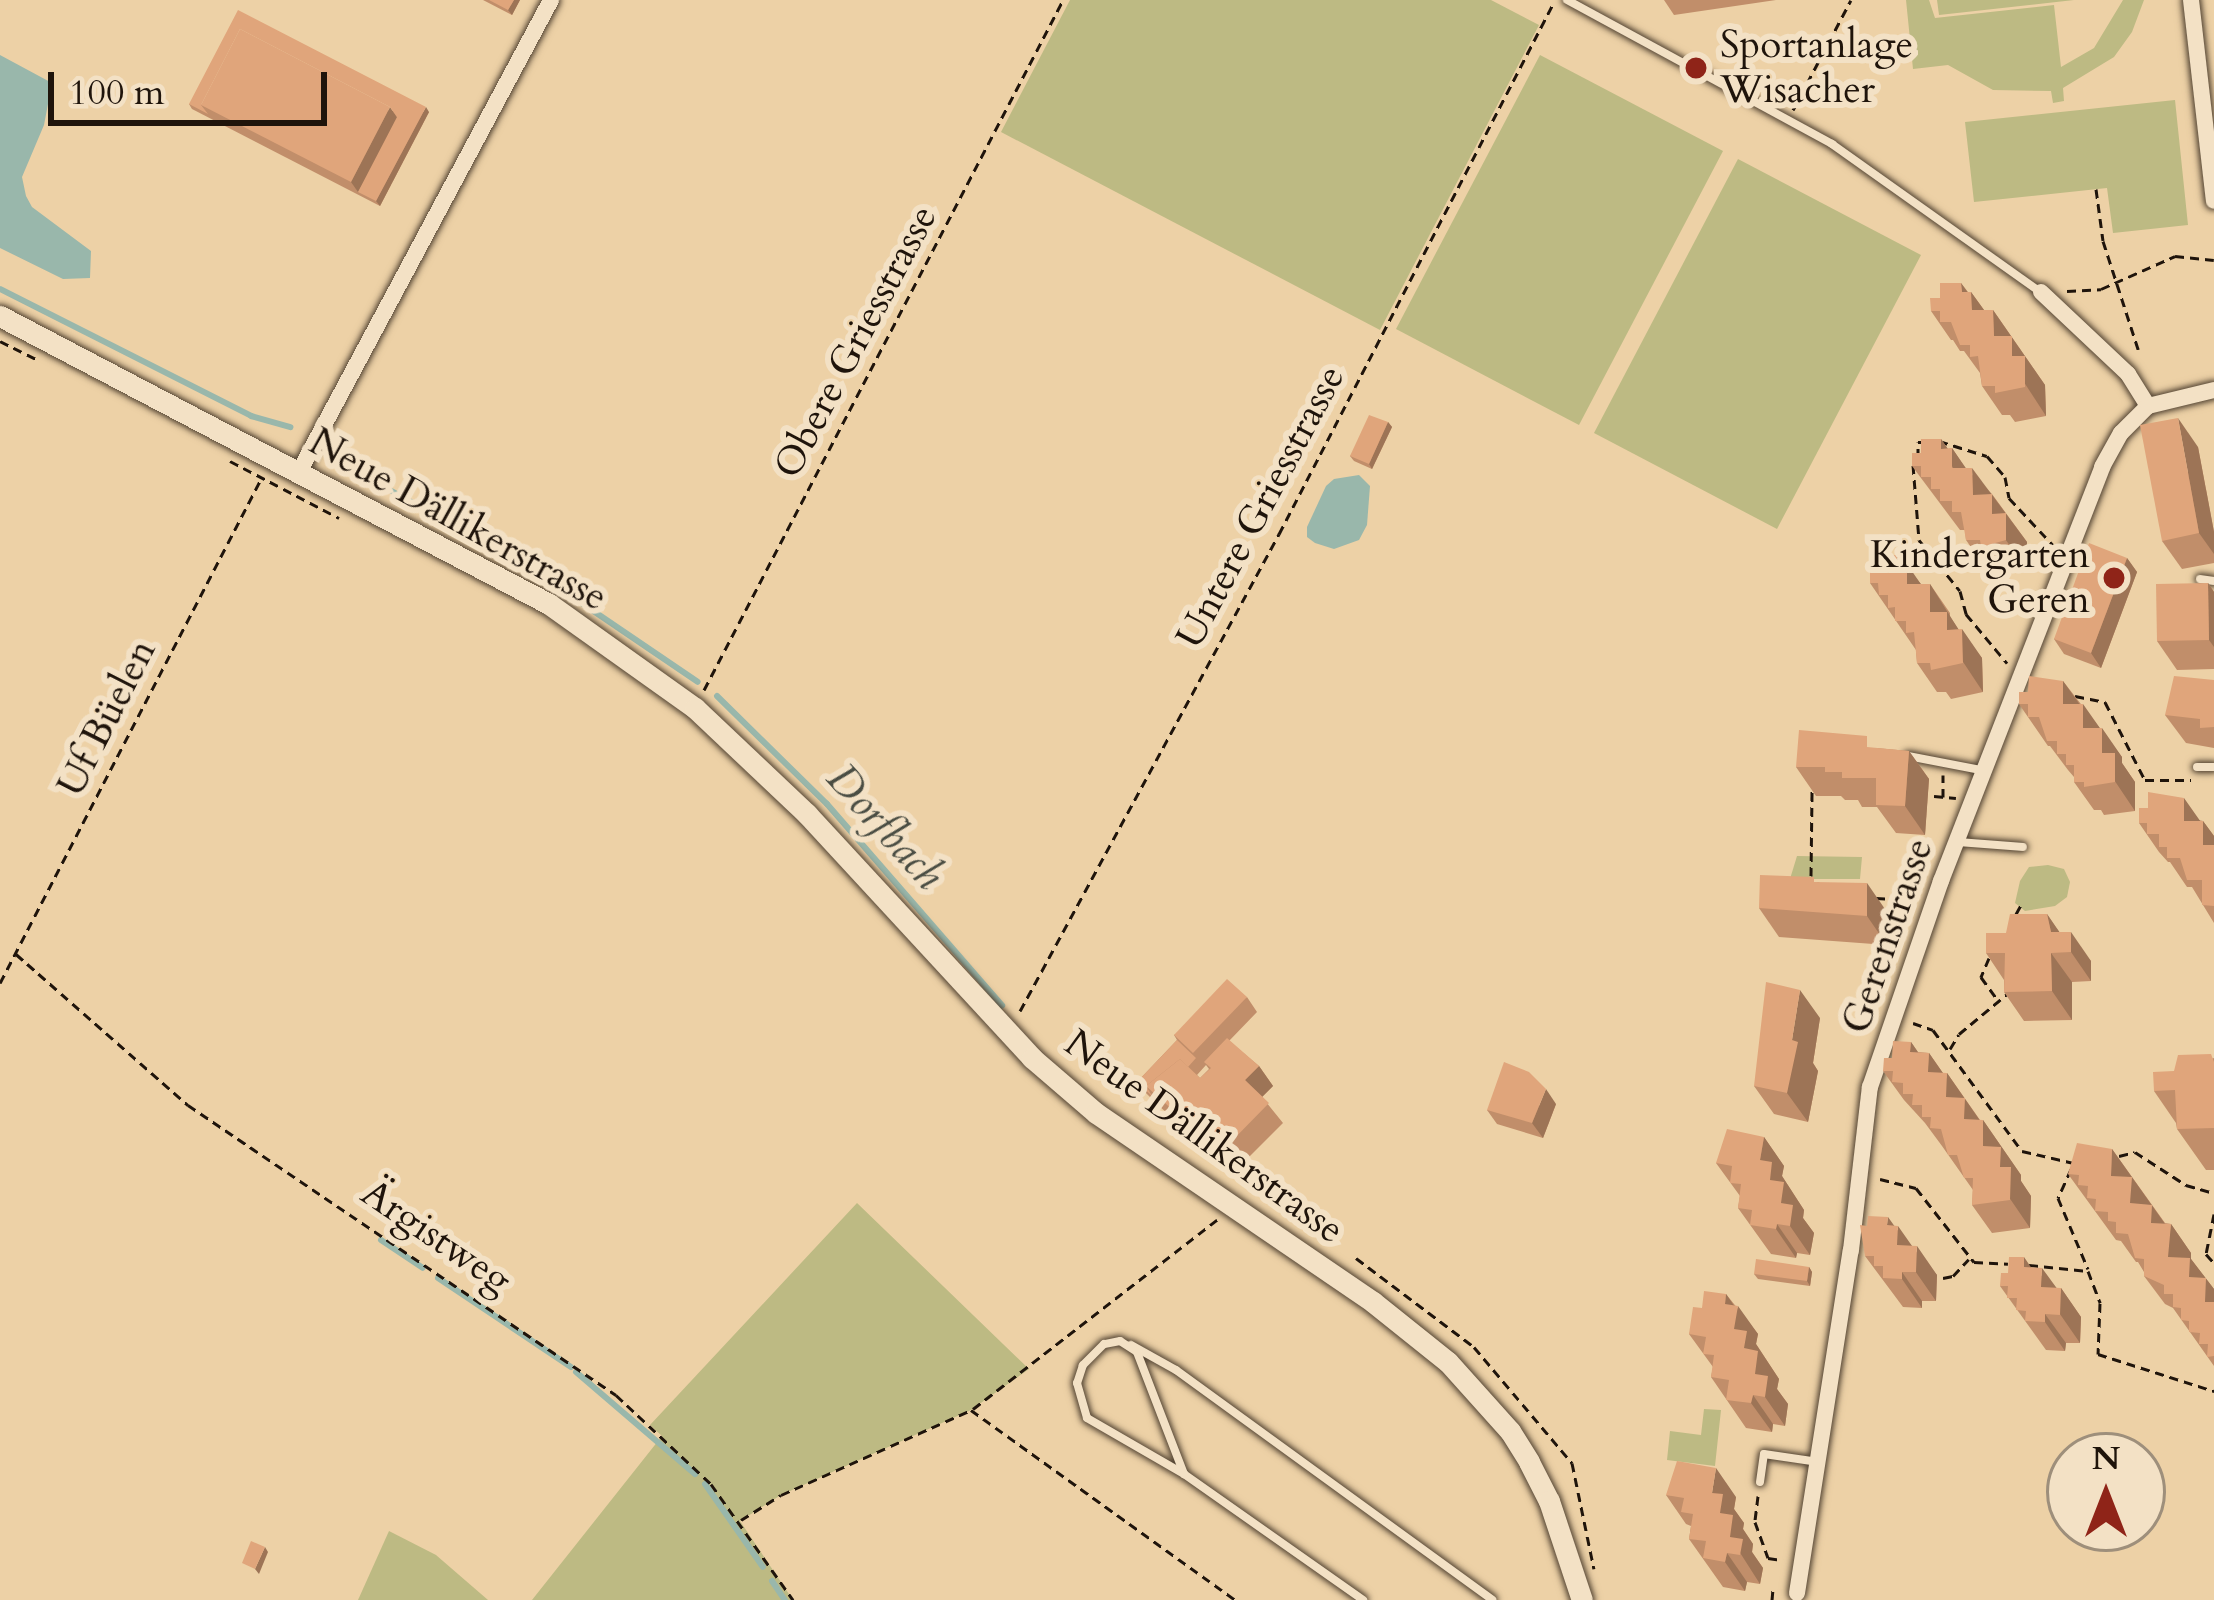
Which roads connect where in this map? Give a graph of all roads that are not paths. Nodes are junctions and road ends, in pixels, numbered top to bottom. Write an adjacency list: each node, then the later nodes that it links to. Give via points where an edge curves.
1 (550, 0): 9 (street)
2 (1567, 0): 5 (lane, via 1832,144)
3 (2191, 0): 4 (street)
4 (2214, 201)
5 (2041, 292): 8 (street, via 2128,374)
6 (0, 316): 9 (street, Neue Dällikerstrasse)
7 (2214, 390): 8 (street)
8 (2148, 406): 15 (street, Gerenstrasse, via 2102,467)
9 (298, 472): 25 (street, Neue Dällikerstrasse, via 549,604 695,709 807,814 1007,1035 1096,1113 1448,1362 1510,1430 1556,1517)
10 (2200, 579): 11 (lane)
11 (2214, 581)
12 (1904, 755): 15 (lane)
13 (2197, 767): 14 (lane)
14 (2214, 767)
15 (1983, 771): 16 (street, Gerenstrasse)
16 (1956, 842): 17 (lane); 19 (street, Gerenstrasse, via 1870,1087)
17 (2023, 847)
18 (1130, 1345): 20 (lane, via 1149,1374); 20 (lane, via 1104,1344 1082,1365 1077,1396 1088,1418); 24 (lane, via 1176,1370)
19 (1818, 1462): 21 (lane, via 1764,1454); 22 (street, Gerenstrasse)
20 (1184, 1474): 23 (lane)
21 (1760, 1482)
22 (1797, 1593)
23 (1363, 1600)
24 (1492, 1600)
25 (1582, 1600)

